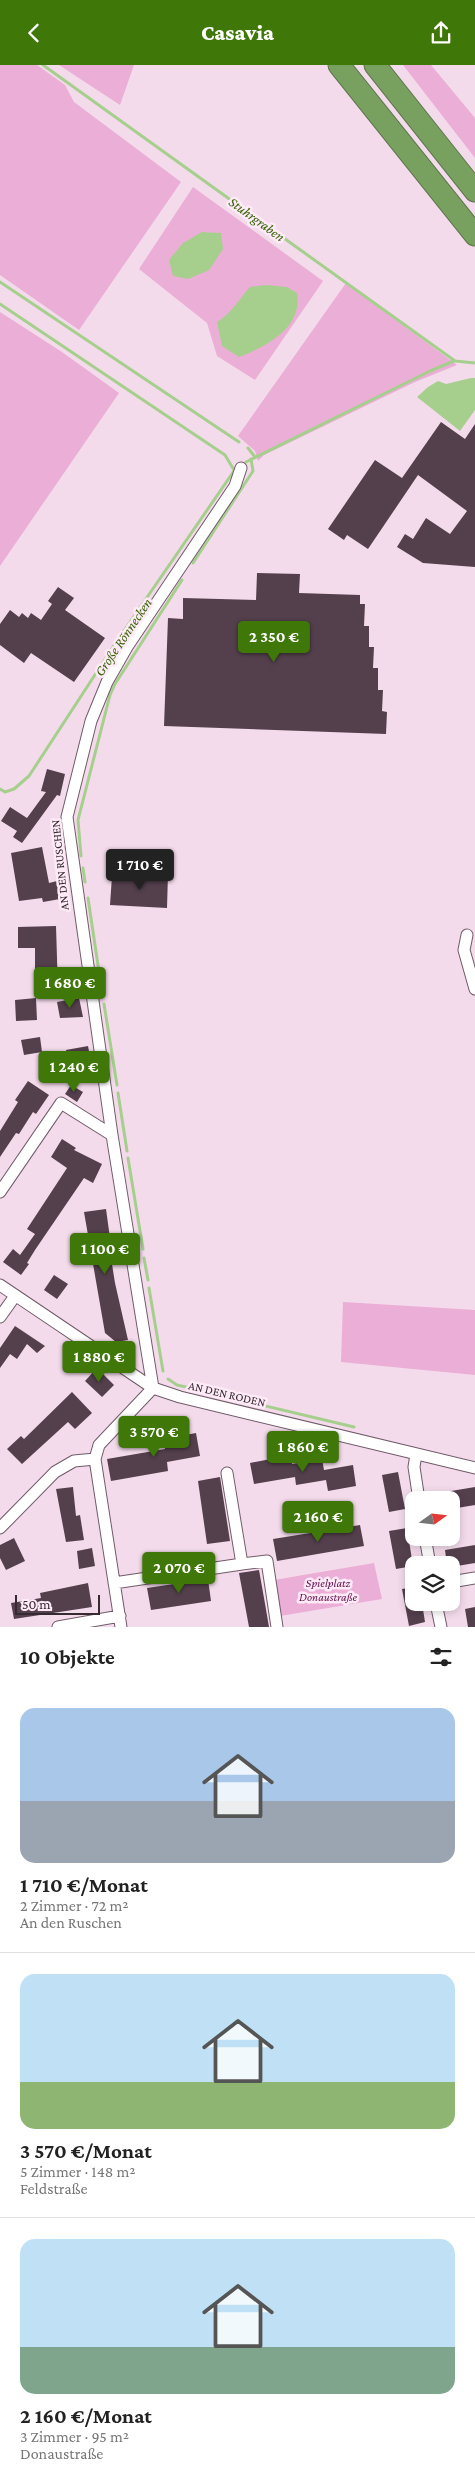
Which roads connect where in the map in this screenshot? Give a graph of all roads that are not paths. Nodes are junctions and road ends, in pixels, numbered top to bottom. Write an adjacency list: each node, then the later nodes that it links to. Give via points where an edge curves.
1 (338, 65): 4 (highway)
2 (375, 65): 3 (highway)
3 (475, 191)
4 (475, 235)
5 (241, 468): 8 (street, AN DEN RUSCHEN, via 235,486 107,682 91,721 67,817)
6 (467, 935): 7 (street, via 464,950)
7 (475, 989)
8 (112, 1135): 9 (street, via 61,1103); 13 (street, AN DEN RUSCHEN)
9 (0, 1192)
10 (0, 1285): 11 (street, AN DEN RODEN)
11 (15, 1296): 12 (street); 13 (street, AN DEN RODEN)
12 (0, 1317)
13 (153, 1388): 14 (street, AN DEN RODEN); 15 (street, via 99,1445)
14 (416, 1454): 16 (street, AN DEN RODEN); 18 (street, via 414,1467)
15 (95, 1459): 19 (street, via 74,1461 55,1472); 23 (street)
16 (475, 1467)
17 (227, 1473): 20 (street)
18 (418, 1491)
19 (0, 1528)
20 (242, 1564): 23 (street); 27 (street, via 267,1561)
21 (475, 1578): 22 (street)
22 (460, 1580)
23 (114, 1583): 25 (street)
24 (438, 1611): 28 (street)
25 (120, 1622): 26 (street)
26 (58, 1627)
27 (277, 1627)
28 (441, 1627)

